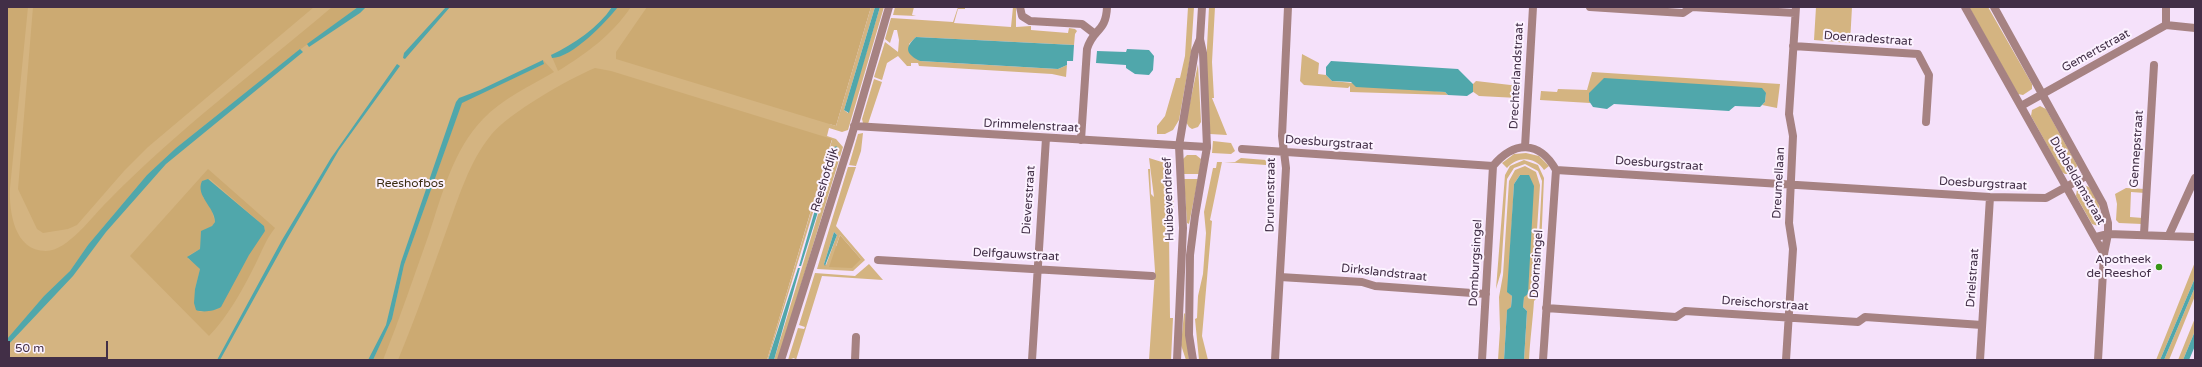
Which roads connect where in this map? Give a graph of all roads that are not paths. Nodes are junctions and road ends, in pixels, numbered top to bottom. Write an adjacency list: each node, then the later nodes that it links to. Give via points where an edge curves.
1 (889, 7): 21 (street, Reeshofdijk)
2 (1020, 7): 14 (street, via 1022,16 1030,21 1082,24)
3 (1107, 7): 14 (street, via 1105,24)
4 (1202, 7): 15 (street, Huibevendreef)
5 (1288, 7): 28 (street, Drunenstraat, via 1282,136)
6 (1533, 7): 26 (street, Drechterlandstraat)
7 (1590, 7): 11 (street, via 1683,13 1692,8)
8 (1965, 7): 19 (street, Dubbeldamstraat)
9 (1994, 7): 18 (street, Dubbeldamstraat)
10 (2166, 7): 12 (street)
11 (1795, 10): 16 (street, Dreumellaan)
12 (2166, 25): 13 (street); 18 (street, Gemertstraat)
13 (2195, 28)
14 (1095, 34): 23 (street, via 1087,49)
15 (1200, 39): 24 (street, Huibevendreef, via 1195,51); 25 (street, Huibevendreef, via 1203,53)
16 (1793, 46): 20 (street, Doenradestraat, via 1918,54 1929,75); 33 (street, Dreumellaan, via 1789,114 1793,136)
17 (2154, 65): 37 (street, Gennepstraat)
18 (2041, 95): 19 (street, Gemertstraat); 31 (street, Dubbeldamstraat)
19 (2021, 106): 34 (street, Dubbeldamstraat)
20 (1926, 122)
21 (854, 126): 22 (street, Drimmelenstraat); 51 (street, Reeshofdijk)
22 (1046, 138): 23 (street, Drimmelenstraat); 43 (street, Dieverstraat)
23 (1081, 140): 24 (street, Drimmelenstraat)
24 (1179, 146): 25 (street, Drimmelenstraat); 54 (street, Huibevendreef, via 1183,228)
25 (1207, 147): 55 (street, Huibevendreef, via 1190,255 1189,335)
26 (1524, 147): 29 (street, via 1508,152); 30 (street, via 1545,154)
27 (1242, 149): 28 (street, Doesburgstraat)
28 (1284, 152): 29 (street, Doesburgstraat); 45 (street, Drunenstraat, via 1286,168)
29 (1493, 166): 46 (street, Domburgsingel)
30 (1556, 170): 33 (street, Doesburgstraat); 47 (street, Doornsingel)
31 (2086, 176): 34 (street, Doesburgstraat); 36 (street, Dubbeldamstraat, via 2104,204)
32 (2195, 178): 38 (street)
33 (1791, 186): 35 (street, Doesburgstraat); 48 (street, Dreumellaan, via 1789,223 1793,249)
34 (2067, 187): 35 (street, Doesburgstraat, via 2046,198); 39 (street, Dubbeldamstraat)
35 (1990, 197): 49 (street, Drielstraat)
36 (2108, 234): 37 (street); 39 (street, Dubbeldamstraat); 41 (street)
37 (2144, 234): 38 (street)
38 (2168, 235): 40 (street)
39 (2096, 237): 41 (street)
40 (2195, 237)
41 (2104, 254): 61 (street)
42 (878, 260): 43 (street, Delfgauwstraat)
43 (1036, 268): 44 (street, Delfgauwstraat); 53 (street, Dieverstraat)
44 (1152, 276)
45 (1280, 277): 46 (street, Dirkslandstraat); 56 (street, Drunenstraat)
46 (1486, 294): 57 (street, Domburgsingel)
47 (1546, 308): 48 (street, Dreischorstraat, via 1676,317 1685,311); 58 (street, Doornsingel)
48 (1789, 317): 49 (street, Dreischorstraat, via 1858,322 1865,317); 59 (street, Dreumellaan)
49 (1982, 325): 60 (street, Drielstraat)
50 (856, 337): 52 (street)
51 (782, 360)
52 (855, 360)
53 (1032, 360)
54 (1177, 360)
55 (1193, 360)
56 (1275, 360)
57 (1482, 360)
58 (1543, 360)
59 (1786, 360)
60 (1980, 360)
61 (2098, 360)

